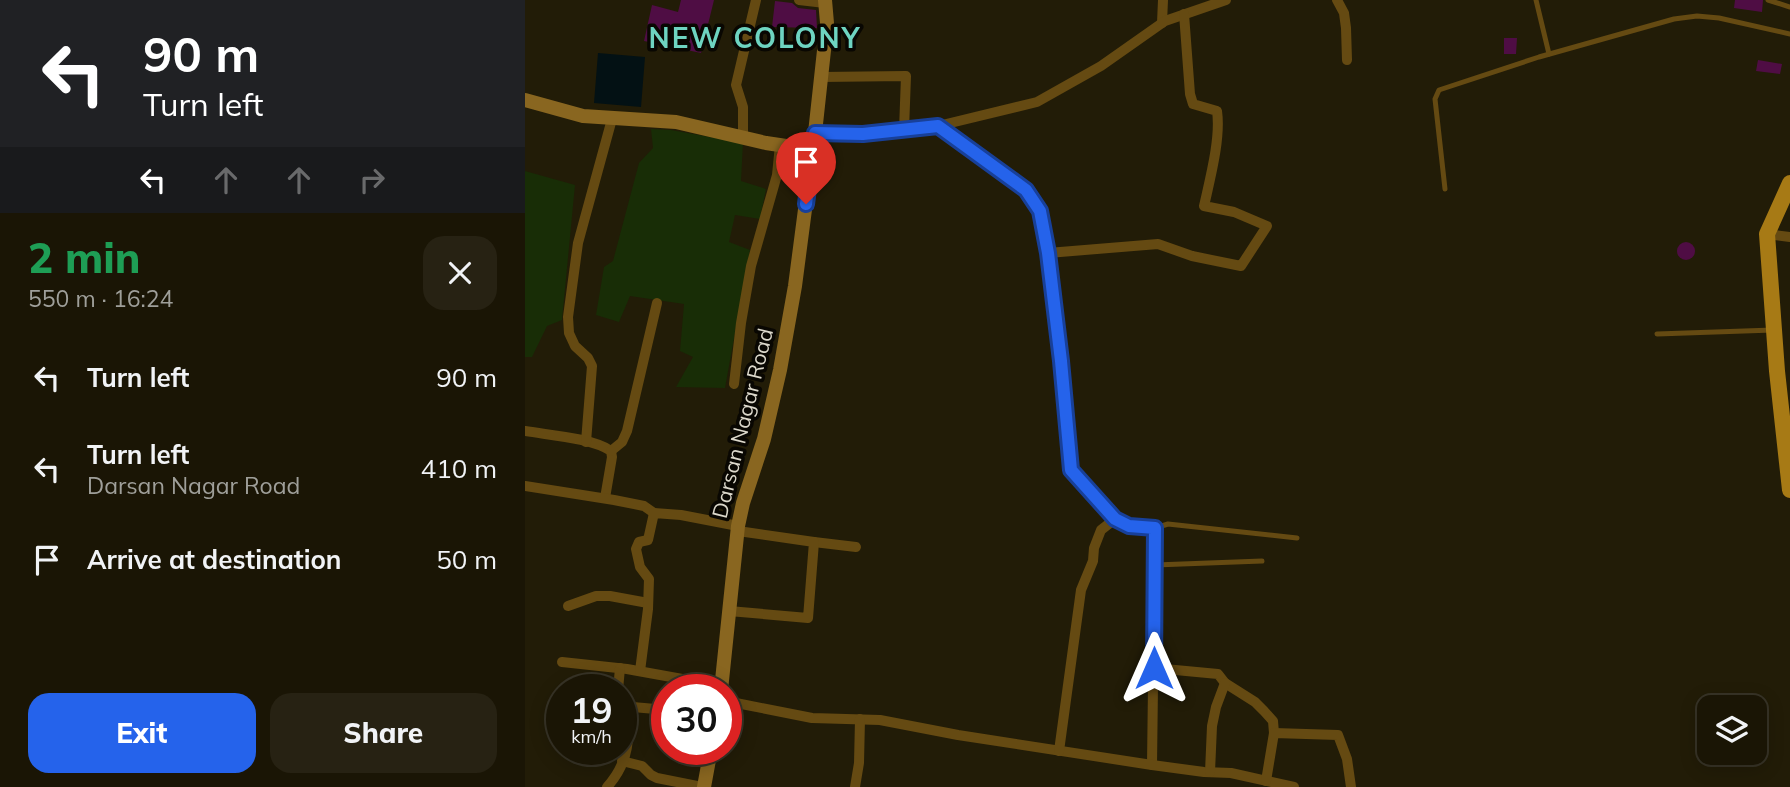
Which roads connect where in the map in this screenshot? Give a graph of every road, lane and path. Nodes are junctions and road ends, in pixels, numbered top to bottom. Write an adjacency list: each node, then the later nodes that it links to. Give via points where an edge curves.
1 (756, 0): 21 (street, via 736,85 743,107)
2 (799, 0): 8 (street)
3 (1163, 0): 11 (street)
4 (1226, 0): 10 (street)
5 (1337, 0): 14 (street, via 1346,27)
6 (1537, 0): 13 (lane)
7 (1768, 0): 9 (lane)
8 (825, 1): 15 (street, Darsan Nagar Road)
9 (1790, 7)
10 (1185, 14): 11 (street); 28 (street, via 1189,94 1193,104 1217,111 1218,118 1204,206 1267,226 1241,266 1158,244)
11 (1162, 23): 18 (street, via 1101,66 1037,102)
12 (1790, 34): 13 (lane, via 1697,16)
13 (1549, 54): 25 (lane, via 1439,90 1434,99)
14 (1347, 60)
15 (821, 77): 19 (street, via 905,76); 20 (street, Darsan Nagar Road)
16 (525, 100): 17 (street)
17 (612, 119): 21 (street, via 676,122); 35 (street, via 578,243 568,317 575,346 592,366)
18 (938, 126): 19 (street); 28 (street, via 1026,190 1040,211)
19 (904, 130): 20 (street)
20 (815, 133): 23 (street, Darsan Nagar Road)
21 (744, 138): 22 (street)
22 (780, 145): 23 (street); 33 (street, via 777,175 751,266)
23 (813, 150): 43 (street, Darsan Nagar Road, via 780,370)
24 (1790, 183): 26 (main road)
25 (1445, 189)
26 (1767, 234): 27 (street); 30 (main road)
27 (1790, 237)
28 (1048, 253): 41 (street, via 1071,470)
29 (657, 303): 36 (street, via 627,431)
30 (1775, 330): 31 (lane); 32 (main road)
31 (1657, 334)
32 (1784, 370): 38 (main road)
33 (734, 384)
34 (525, 431): 35 (street)
35 (586, 442): 36 (street)
36 (611, 452): 39 (street)
37 (525, 486): 39 (street)
38 (1790, 490)
39 (605, 498): 40 (street)
40 (654, 513): 43 (street, via 681,514); 49 (street, via 648,540 639,542 636,549 649,579)
41 (1115, 519): 42 (street, via 1129,526); 63 (street, via 1101,530 1081,590)
42 (1155, 528): 44 (lane, via 1168,524); 48 (street)
43 (738, 529): 45 (street); 51 (street, Darsan Nagar Road)
44 (1297, 538)
45 (814, 542): 46 (street); 51 (street, via 808,618)
46 (856, 547)
47 (1262, 561): 48 (lane)
48 (1155, 565): 54 (street)
49 (648, 603): 50 (street, via 596,596); 55 (street)
50 (568, 606)
51 (729, 611): 58 (street, Darsan Nagar Road)
52 (562, 662): 53 (street)
53 (620, 668): 55 (street); 56 (street)
54 (1154, 668): 59 (street, via 1219,674); 67 (street)
55 (640, 671): 57 (street)
56 (619, 674)
57 (654, 674)
58 (722, 674)
59 (1225, 683): 62 (street, via 1264,710 1273,721); 68 (street, via 1212,726)
60 (742, 704): 61 (street, via 812,718)
61 (860, 719): 63 (street); 72 (street)
62 (1273, 733): 69 (street); 74 (street, via 1338,735)
63 (1059, 751): 67 (street)
64 (621, 765): 70 (street)
65 (637, 765): 71 (street, via 657,778)
66 (708, 765): 71 (street)
67 (1152, 765): 68 (street)
68 (1210, 772): 69 (street)
69 (1266, 780): 73 (street)
70 (607, 787)
71 (703, 787)
72 (855, 787)
73 (1294, 787)
74 (1351, 787)

